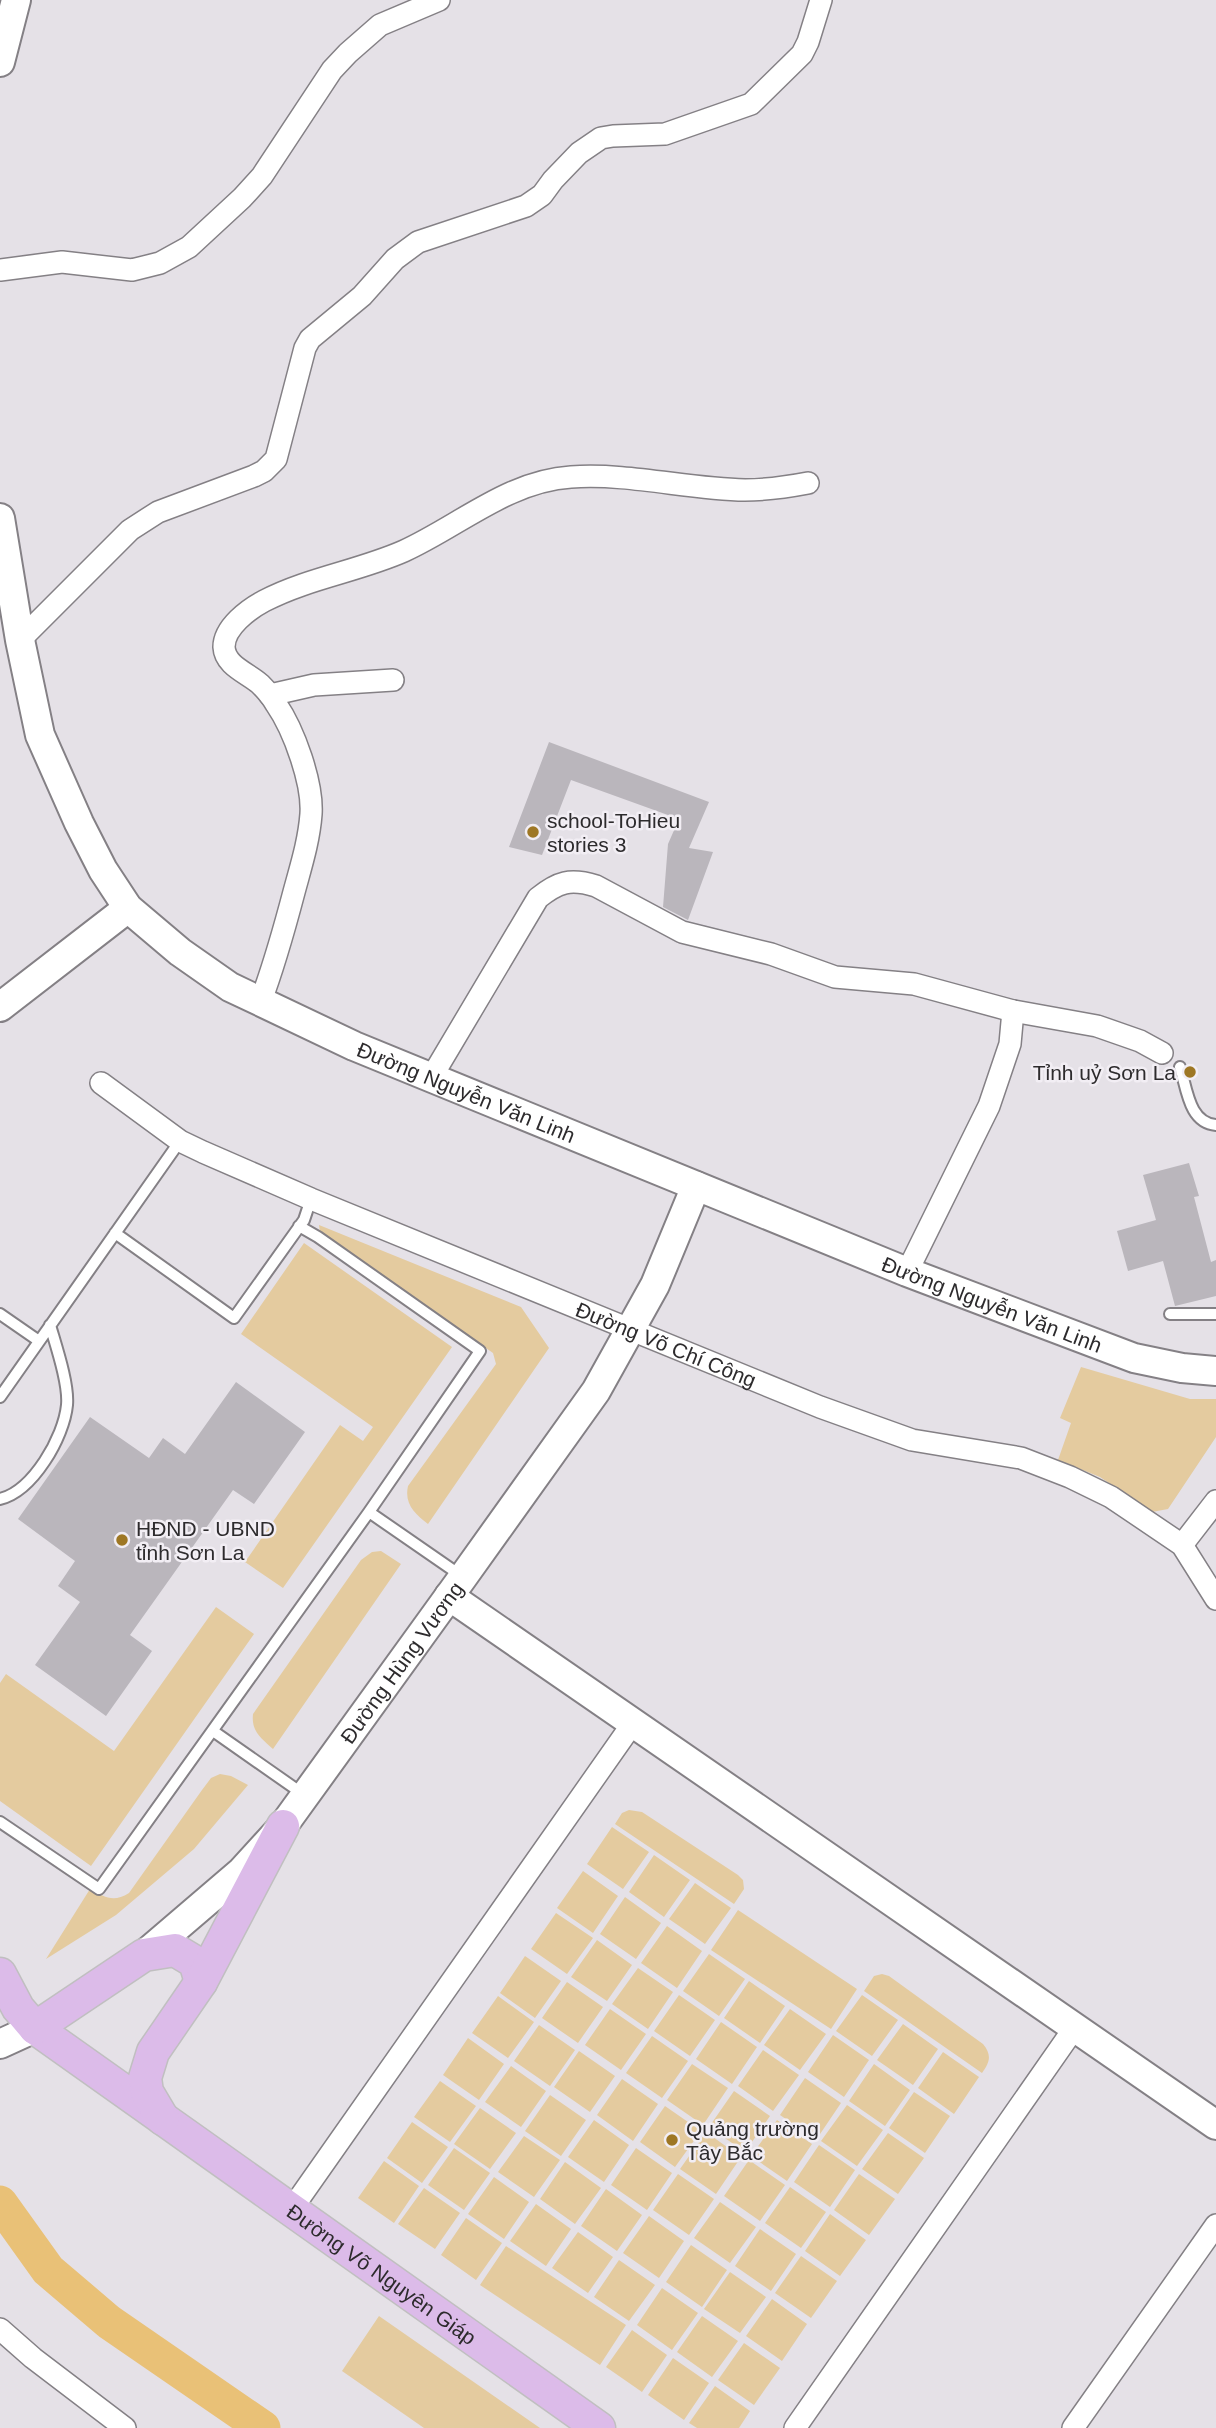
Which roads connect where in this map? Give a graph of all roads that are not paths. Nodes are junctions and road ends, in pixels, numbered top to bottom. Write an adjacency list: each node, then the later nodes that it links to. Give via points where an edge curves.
1 (16, 0): 4 (street)
2 (439, 0): 5 (street, via 380,25 348,53 262,176 180,252 132,270 62,262)
3 (821, 0): 8 (street, via 802,54 751,104 665,134 601,138 568,163 542,195 526,206 406,248 362,296 310,339 276,459 254,476 158,513 130,530)
4 (0, 62)
5 (0, 270)
6 (808, 483): 10 (street, via 743,490 618,476 569,477 502,496 404,551 285,592 247,612 233,625 224,647 228,659)
7 (0, 518): 8 (street, Đường Nguyễn Văn Linh)
8 (20, 640): 11 (street, Đường Nguyễn Văn Linh, via 40,735 103,870)
9 (393, 680): 10 (street, via 314,685)
10 (270, 695): 12 (street, via 301,760 311,812 276,961)
11 (128, 908): 12 (street, Đường Nguyễn Văn Linh, via 180,952); 13 (street)
12 (260, 1003): 17 (street, Đường Nguyễn Văn Linh)
13 (0, 1007)
14 (1013, 1010): 15 (street, via 1097,1026); 17 (street, via 914,984 835,976 682,932 596,886 570,881 538,898); 25 (street, via 1010,1044 989,1106)
15 (1163, 1053)
16 (1180, 1067): 19 (lane, via 1194,1113 1202,1122)
17 (431, 1078): 21 (street, Đường Nguyễn Văn Linh)
18 (101, 1083): 20 (street, Đường Võ Chí Công)
19 (1216, 1125)
20 (180, 1141): 22 (street, Đường Võ Chí Công); 24 (lane)
21 (696, 1186): 25 (street, Đường Nguyễn Văn Linh); 30 (street, Đường Hùng Vương)
22 (311, 1199): 23 (lane); 30 (street, Đường Võ Chí Công)
23 (299, 1226): 24 (lane, via 234,1318); 36 (lane, via 480,1351)
24 (115, 1233): 29 (lane)
25 (907, 1272): 32 (street, Đường Nguyễn Văn Linh, via 1134,1357)
26 (0, 1314): 31 (lane)
27 (1170, 1314): 28 (lane)
28 (1216, 1314)
29 (50, 1325): 31 (lane); 34 (lane, via 67,1404 59,1436 37,1473)
30 (631, 1330): 37 (street, Đường Võ Chí Công, via 912,1440 1021,1458 1070,1476 1111,1497); 38 (street, Đường Hùng Vương, via 596,1391)
31 (39, 1341): 33 (lane)
32 (1216, 1371)
33 (0, 1397)
34 (0, 1499)
35 (1216, 1501): 37 (street)
36 (369, 1511): 38 (lane); 41 (lane)
37 (1182, 1545): 39 (street, Đường Võ Chí Công)
38 (456, 1587): 40 (street); 42 (street, Đường Hùng Vương)
39 (1216, 1599)
40 (634, 1723): 48 (street); 53 (street)
41 (213, 1731): 42 (lane); 43 (lane, via 99,1889)
42 (306, 1796): 44 (street, Đường Hùng Vương)
43 (0, 1822)
44 (283, 1826): 45 (street, Đường Hùng Vương, via 241,1872); 47 (main road, Đường Võ Nguyên Giáp)
45 (144, 1955): 47 (main road, via 175,1950 195,1962); 49 (main road, Đường Hùng Vương)
46 (0, 1974): 49 (main road, Đường Võ Nguyên Giáp)
47 (201, 1982): 51 (main road, Đường Võ Nguyên Giáp, via 153,2052 145,2078)
48 (1074, 2027): 52 (street); 58 (street)
49 (35, 2028): 50 (street, Đường Hùng Vương); 51 (main road, Đường Võ Nguyên Giáp)
50 (0, 2044)
51 (164, 2120): 53 (main road, Đường Võ Nguyên Giáp)
52 (1216, 2124)
53 (290, 2210): 57 (main road, Đường Võ Nguyên Giáp)
54 (1216, 2225): 59 (street)
55 (0, 2329): 56 (street)
56 (125, 2428)
57 (599, 2428)
58 (795, 2428)
59 (1073, 2428)

